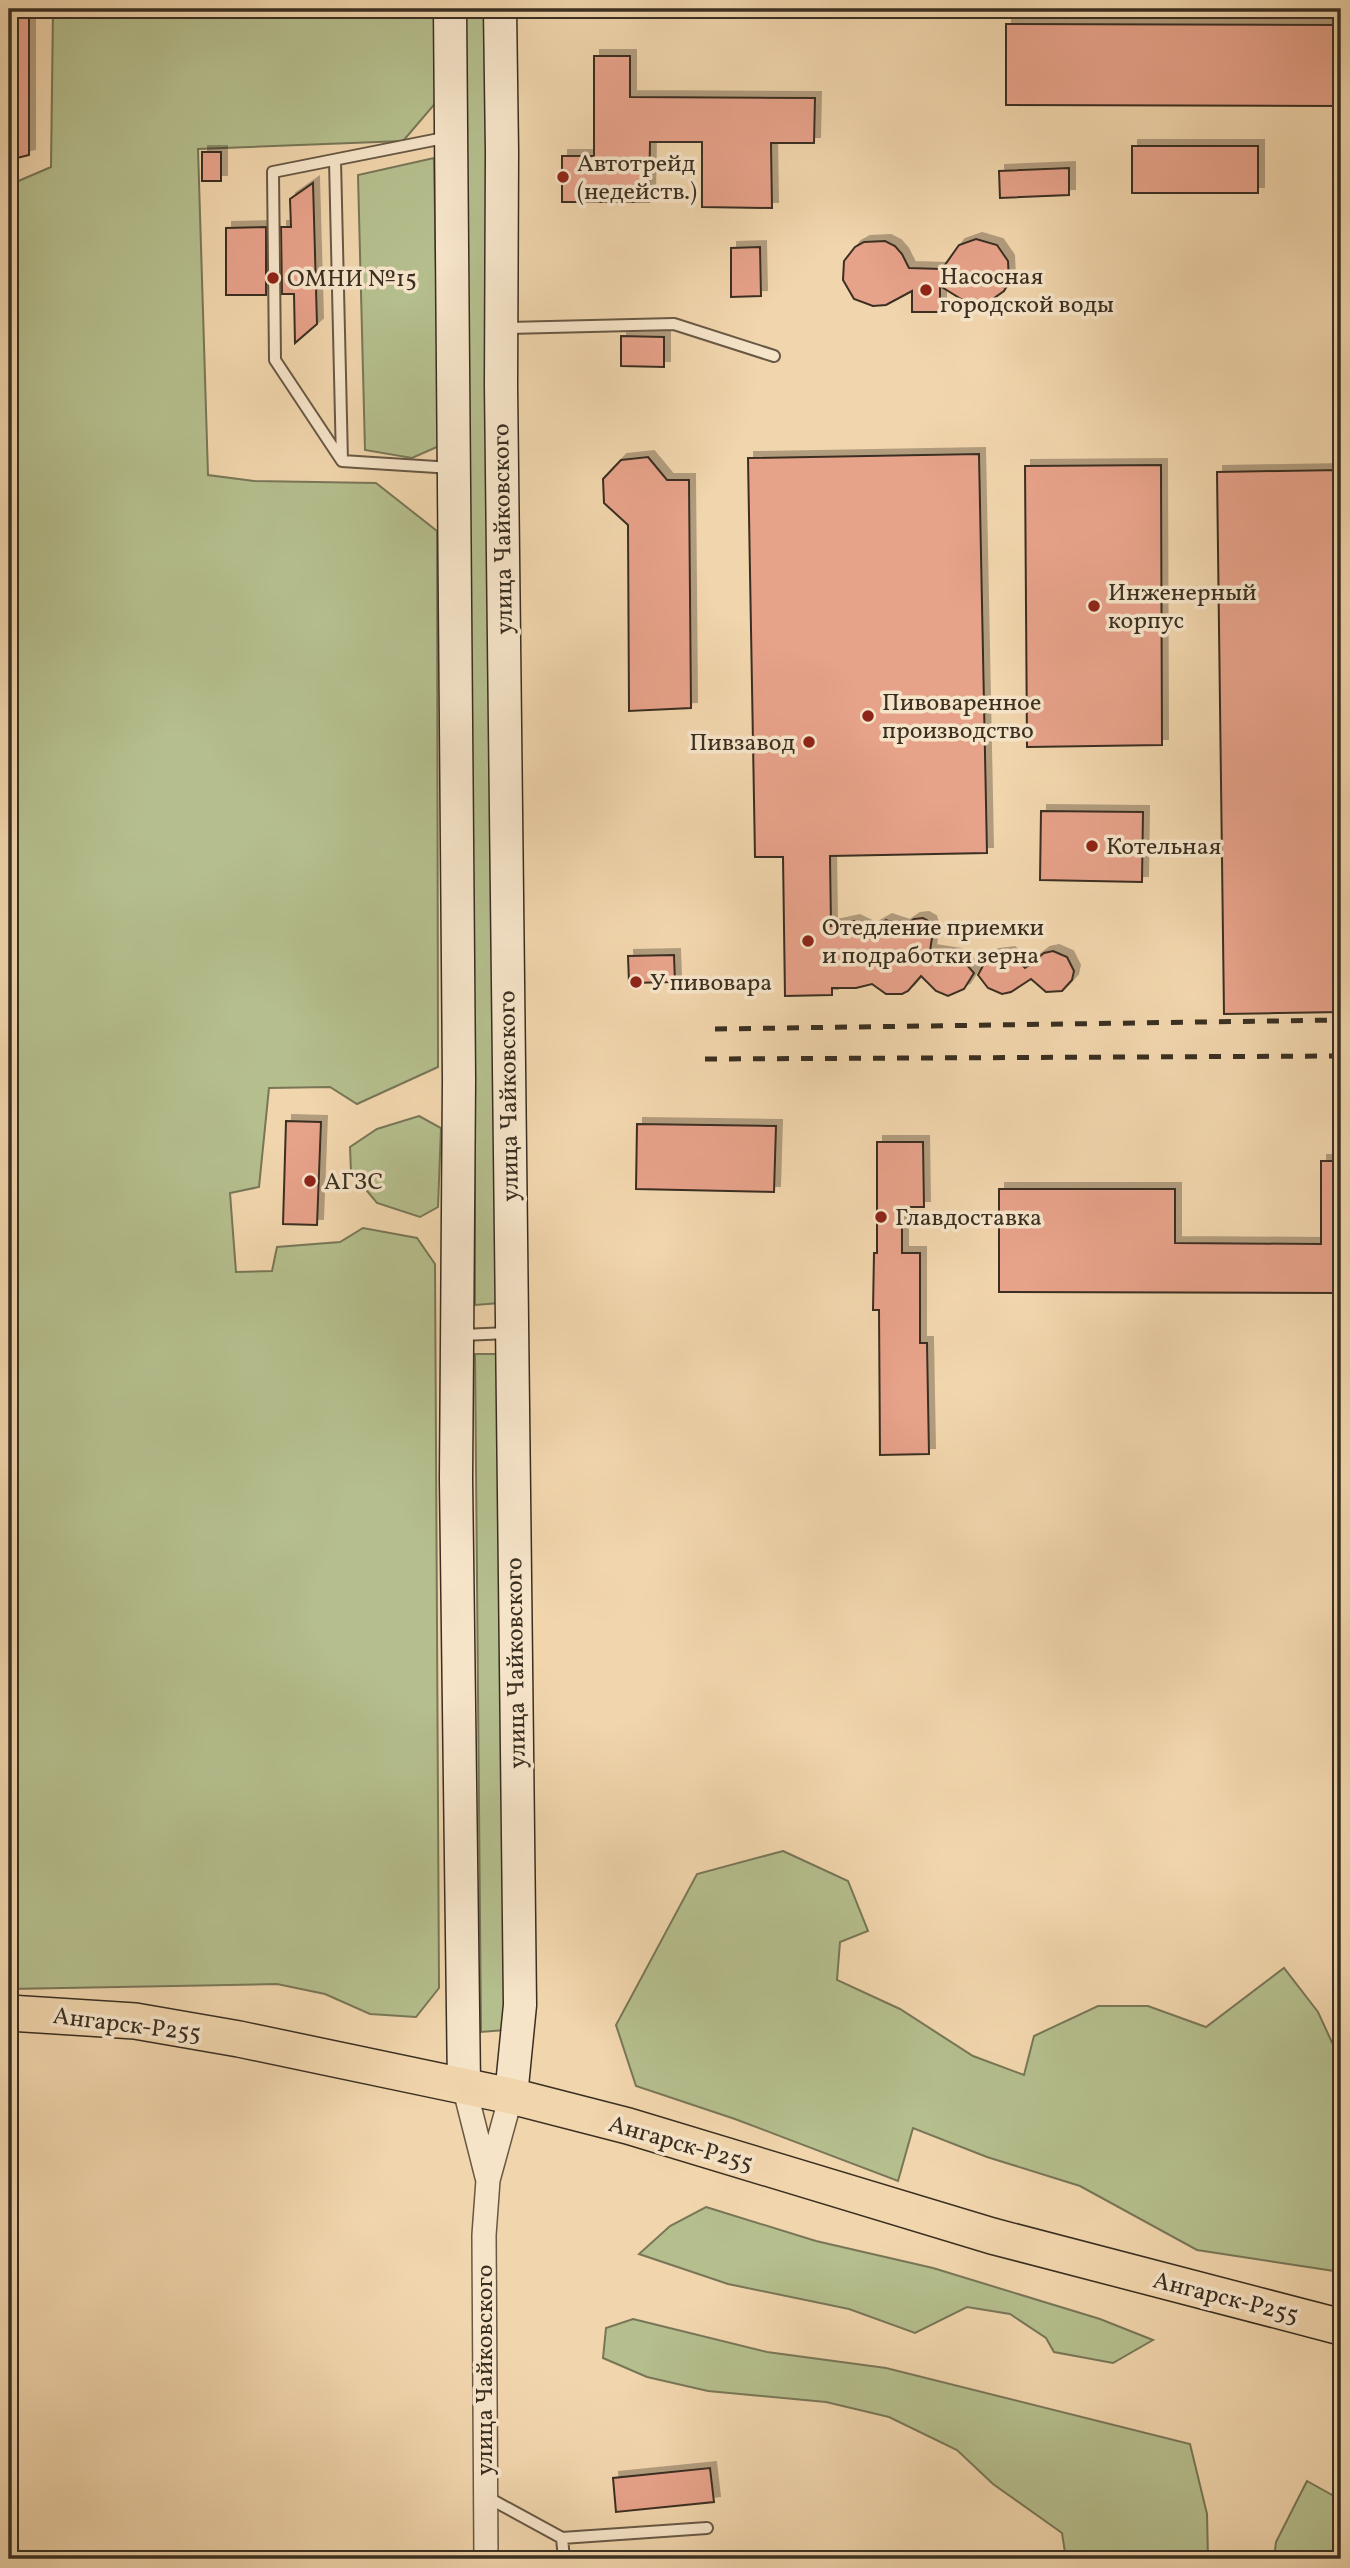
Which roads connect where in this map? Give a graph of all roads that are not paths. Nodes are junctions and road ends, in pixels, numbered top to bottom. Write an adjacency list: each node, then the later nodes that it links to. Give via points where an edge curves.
1 (450, 9): 3 (main road, улица Чайковского)
2 (500, 9): 5 (main road, улица Чайковского)
3 (452, 136): 4 (lane); 8 (main road, улица Чайковского)
4 (335, 160): 7 (lane); 7 (lane, via 273,172 275,360)
5 (501, 328): 6 (lane, via 674,324); 9 (main road, улица Чайковского)
6 (774, 356)
7 (342, 461): 8 (lane)
8 (453, 468): 10 (main road, улица Чайковского)
9 (511, 1333): 10 (lane); 13 (main road, улица Чайковского, via 520,2005)
10 (457, 1335): 12 (main road, улица Чайковского)
11 (9, 2013): 12 (main road, Ангарск-Р255, via 135,2021)
12 (464, 2086): 13 (main road, Ангарск-Р255); 14 (street, улица Чайковского)
13 (511, 2096): 14 (street, улица Чайковского); 15 (main road, Ангарск-Р255, via 628,2126 992,2236)
14 (488, 2180): 16 (street, улица Чайковского)
15 (1341, 2326)
16 (485, 2497): 18 (lane); 19 (street, улица Чайковского)
17 (707, 2528): 18 (lane)
18 (562, 2538): 20 (lane)
19 (486, 2559)
20 (564, 2559)

